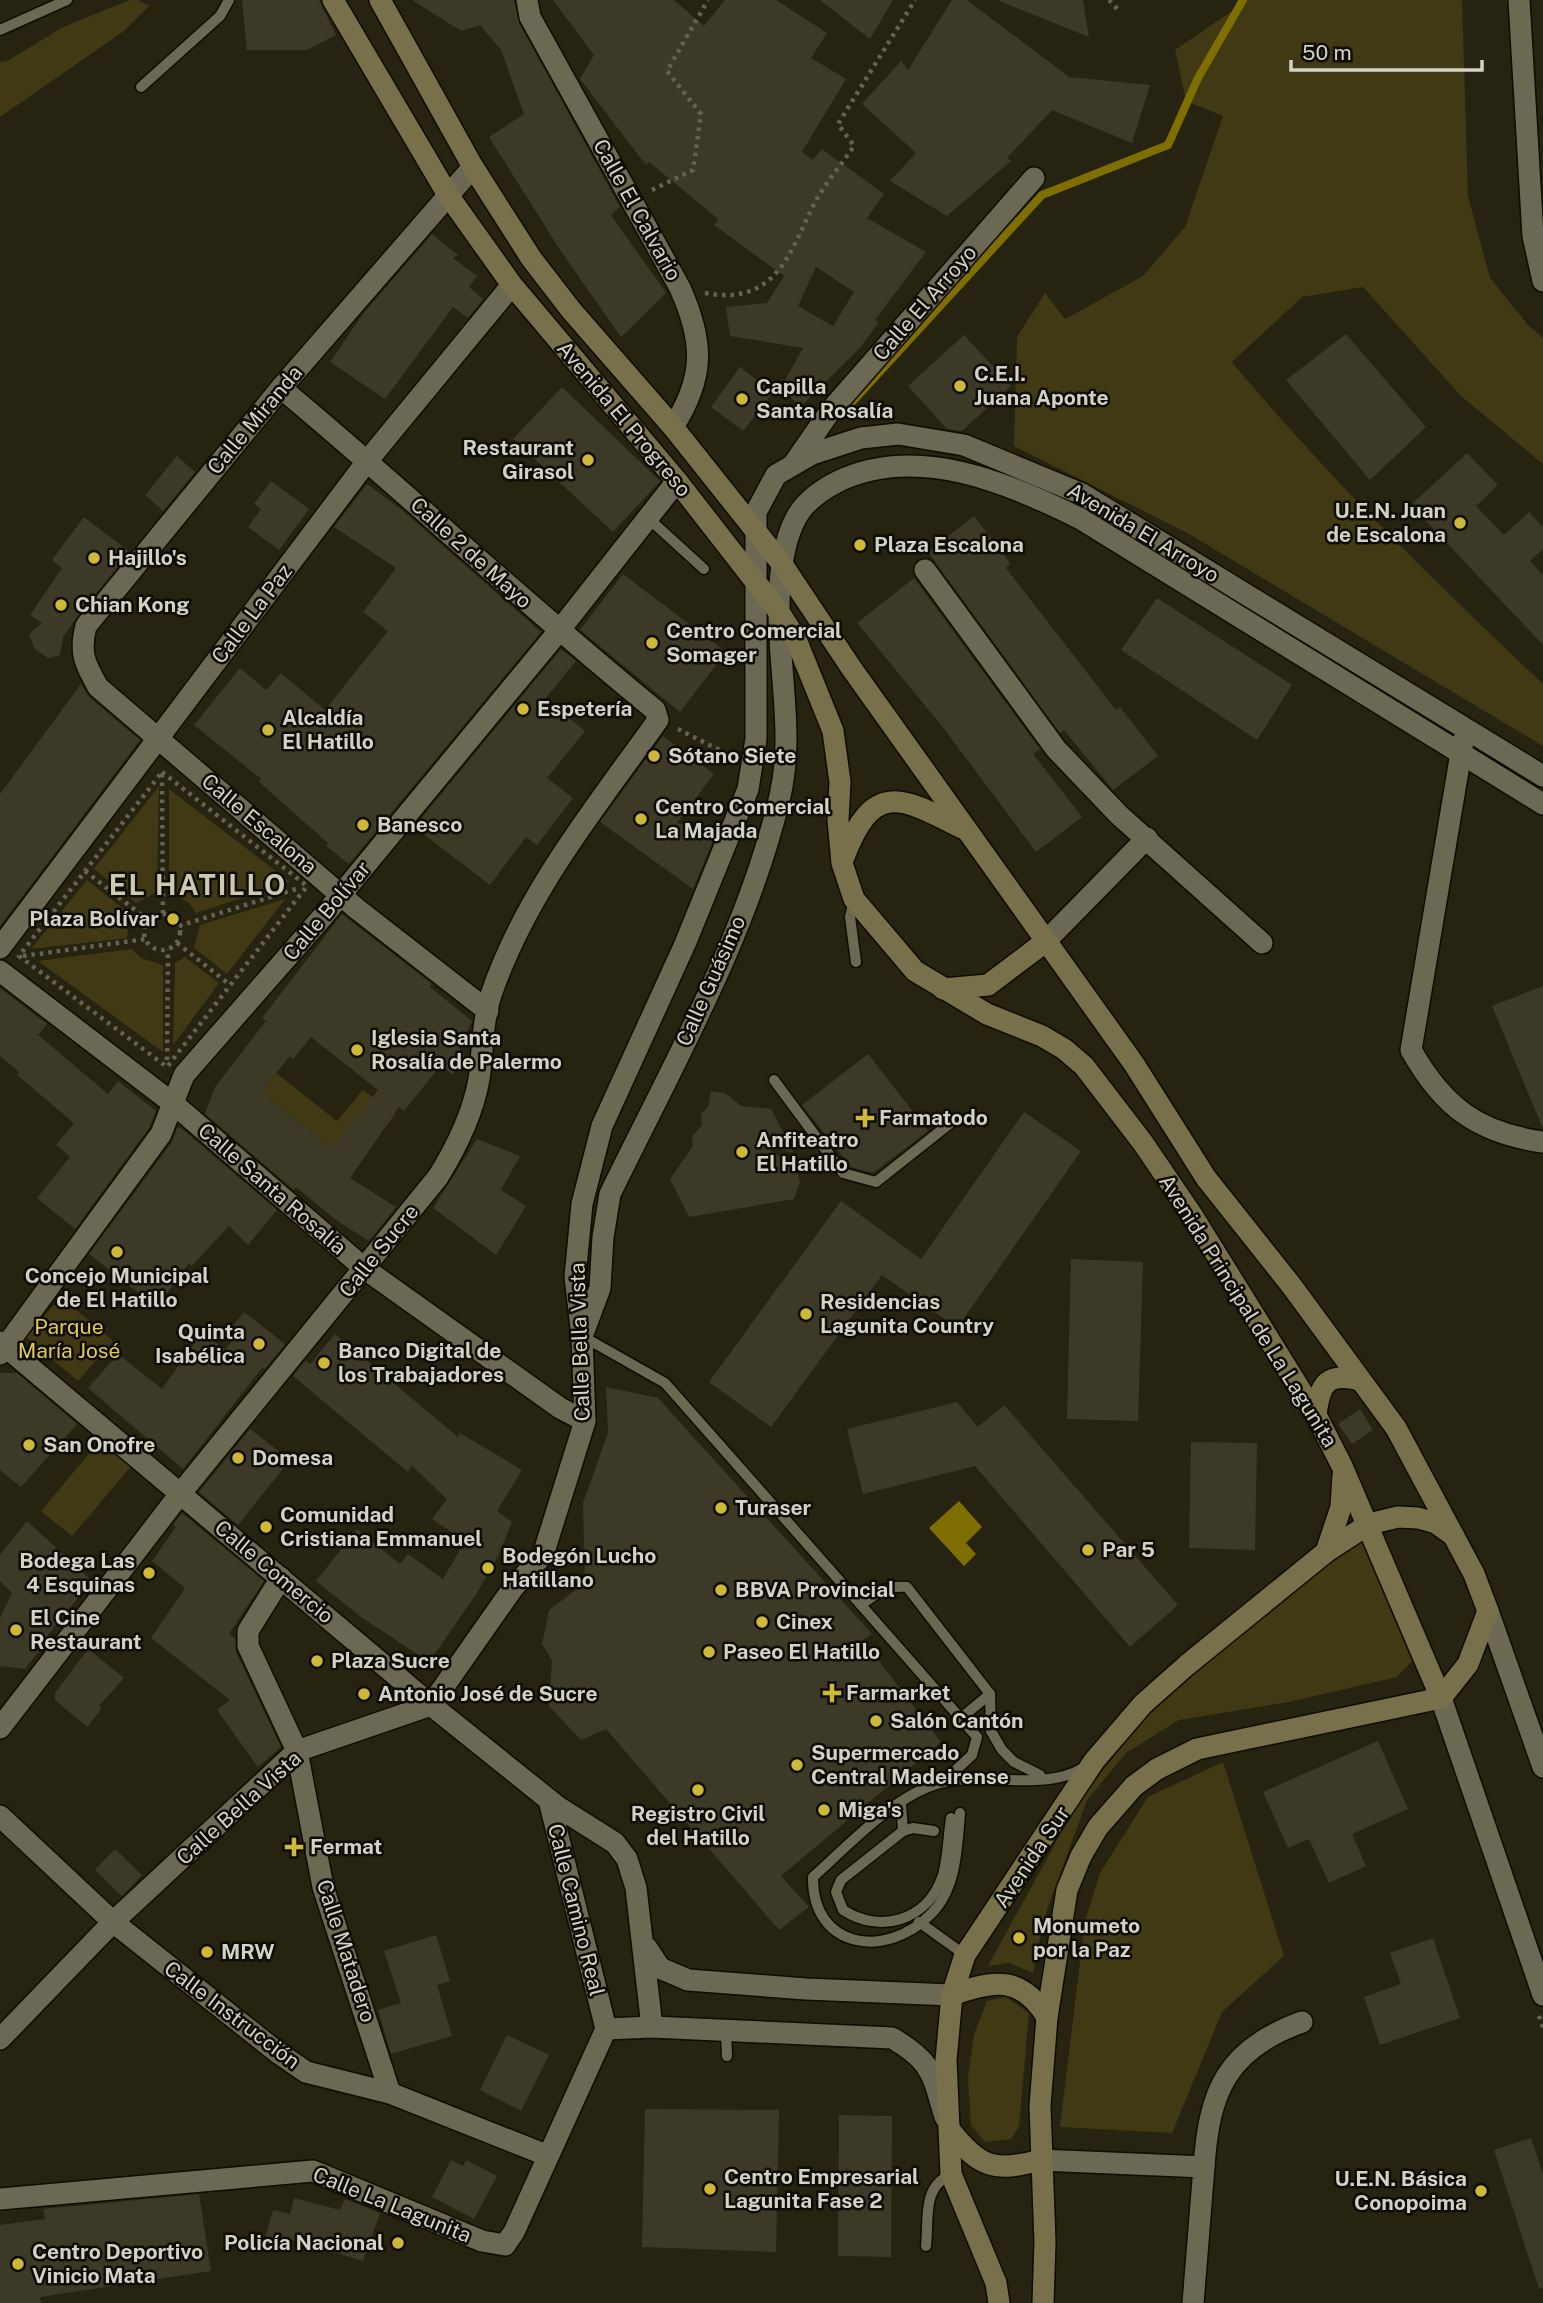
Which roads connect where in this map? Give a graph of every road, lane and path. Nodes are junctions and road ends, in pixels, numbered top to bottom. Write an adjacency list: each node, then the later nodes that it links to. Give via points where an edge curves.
1 (67, 0): 11 (lane)
2 (229, 0): 12 (lane, via 220,16)
3 (333, 0): 15 (street, Avenida El Progreso)
4 (380, 0): 13 (street, Avenida El Progreso)
5 (527, 0): 16 (street, Calle El Calvario, via 530,16)
6 (708, 0): 16 (path, via 667,71 701,114 693,170)
7 (915, 0): 19 (path, via 838,124 854,146 768,284 747,292 713,295)
8 (1108, 0): 10 (path)
9 (1519, 0): 17 (street, via 1533,236)
10 (1121, 12)
11 (0, 30)
12 (141, 87)
13 (472, 167): 15 (street, Calle Miranda); 21 (street, Avenida El Progreso, via 570,310)
14 (1034, 178): 23 (street, Calle El Arroyo, via 831,410)
15 (448, 195): 18 (street, Avenida El Progreso); 20 (street, Calle Miranda)
16 (632, 200): 19 (street, Calle El Calvario)
17 (1543, 281)
18 (512, 285): 22 (street, Calle La Paz); 24 (street, Avenida El Progreso)
19 (680, 288): 21 (street, Calle El Calvario, via 694,320 700,352 692,389)
20 (281, 388): 22 (street, Calle 2 de Mayo); 33 (street, Calle Miranda, via 86,626 82,659)
21 (673, 427): 26 (street, Avenida El Progreso)
22 (368, 460): 32 (street, Calle 2 de Mayo); 36 (street, Calle La Paz)
23 (794, 464): 26 (street, Avenida El Arroyo, via 776,474 764,491 756,512); 35 (street, Avenida El Arroyo, via 844,442 873,436 898,434 964,445 1082,494)
24 (677, 481): 25 (street, Calle Bolívar); 30 (street, Avenida El Progreso)
25 (648, 518): 28 (lane); 32 (street, Calle Bolívar)
26 (757, 531): 27 (street, Avenida El Progreso); 30 (street, Avenida El Arroyo)
27 (782, 564): 31 (street, Avenida El Arroyo); 37 (street, Avenida El Arroyo, via 795,519 805,506 849,477 869,469 909,465 985,479 1081,519); 42 (street, Avenida El Progreso)
28 (704, 569)
29 (925, 570): 43 (street, via 1056,749)
30 (755, 581): 31 (street, Avenida El Progreso); 38 (street, Calle Bella Vista, via 756,739)
31 (779, 612): 44 (street, Avenida El Progreso, via 804,656 833,731 840,782); 69 (street, Calle Guásimo, via 785,735 780,796 740,920 610,1194 600,1288)
32 (558, 632): 34 (street, Calle 2 de Mayo, via 655,710); 47 (street, Calle Bolívar)
33 (98, 687): 36 (street, Calle Escalona)
34 (658, 720): 38 (path); 62 (street, Calle Sucre, via 550,872 522,920)
35 (1466, 729): 37 (street); 40 (street, Avenida El Arroyo)
36 (160, 740): 47 (street, Calle Escalona); 57 (street, Calle La Paz)
37 (1460, 752): 41 (street, Avenida El Arroyo); 67 (street, via 1411,1051 1429,1083 1456,1109 1508,1137)
38 (752, 766): 69 (street, Calle Bella Vista, via 748,789 698,912 601,1126 582,1204 575,1277)
39 (162, 772): 45 (path); 46 (path); 49 (path)
40 (1543, 776)
41 (1543, 804)
42 (967, 831): 44 (street, via 921,807 891,802 863,816); 53 (street, Avenida Principal de La Lagunita)
43 (1147, 838): 53 (street); 55 (street)
44 (842, 863): 48 (street, Avenida Principal de La Lagunita)
45 (85, 871): 50 (path); 57 (path)
46 (307, 886): 51 (path); 60 (path)
47 (342, 894): 62 (street, Calle Escalona); 65 (street, Calle Bolívar, via 184,1075)
48 (854, 900): 58 (lane, via 850,917); 61 (street, Avenida Principal de La Lagunita, via 915,971)
49 (163, 914): 50 (path); 51 (path, via 173,917)
50 (148, 920): 52 (path)
51 (179, 926): 54 (path)
52 (146, 939): 56 (path, via 158,949); 57 (path)
53 (1045, 942): 61 (street, via 988,985); 71 (street, Avenida Principal de La Lagunita, via 1134,1064 1206,1178)
54 (177, 943): 56 (path); 60 (path)
55 (1262, 943)
56 (168, 949): 63 (path)
57 (9, 952): 63 (path)
58 (856, 962)
59 (0, 971): 65 (street, Calle Santa Rosalía)
60 (229, 984): 63 (path)
61 (941, 989): 72 (street, Avenida Principal de La Lagunita, via 986,1014 1042,1036 1084,1066 1192,1215)
62 (488, 1011): 68 (street, Calle Sucre, via 478,1083 453,1152 414,1210)
63 (167, 1068)
64 (774, 1080): 66 (lane, via 843,1173 876,1182)
65 (175, 1105): 68 (street, Calle Santa Rosalía); 70 (street, Calle Bolívar, via 161,1134)
66 (953, 1121)
67 (1543, 1143)
68 (365, 1269): 73 (street, Calle Santa Rosalía, via 560,1408); 75 (street, Calle Sucre)
69 (582, 1336): 73 (street, Calle Bella Vista); 80 (lane, via 664,1383)
70 (2, 1348): 75 (street, Calle Comercio)
71 (1360, 1380): 72 (street, via 1345,1376 1329,1380 1319,1392); 77 (street, Avenida Principal de La Lagunita, via 1396,1428)
72 (1316, 1415): 74 (street, Avenida Principal de La Lagunita)
73 (585, 1421): 84 (street, Calle Bella Vista, via 543,1555 513,1588)
74 (1342, 1466): 76 (street, Avenida Principal de La Lagunita); 78 (street, via 1341,1507)
75 (180, 1494): 79 (street, Calle Comercio); 86 (street, Calle Sucre)
76 (1369, 1524): 77 (street, via 1418,1518 1436,1523); 78 (street, Avenida Sur); 83 (street, Avenida Principal de La Lagunita)
77 (1456, 1538): 81 (street, Avenida Principal de La Lagunita)
78 (1326, 1552): 88 (street, Avenida Sur, via 1143,1704)
79 (281, 1578): 84 (street, Calle Comercio); 87 (street, Calle Matadero, via 247,1638)
80 (861, 1605): 82 (lane, via 883,1589 907,1587); 85 (lane)
81 (1488, 1611): 83 (street, via 1468,1664); 89 (street, Avenida Principal de La Lagunita)
82 (990, 1693): 85 (lane); 90 (lane, via 991,1731 1002,1749 1029,1772)
83 (1441, 1698): 102 (street, Avenida Principal de La Lagunita); 103 (street, Avenida Sur, via 1197,1749 1134,1786 1098,1827 1067,1890)
84 (431, 1705): 87 (street, Calle Bella Vista); 92 (street, Calle Comercio)
85 (961, 1718): 91 (lane, via 977,1737 976,1747 966,1764)
86 (0, 1728)
87 (297, 1751): 97 (street, Calle Bella Vista); 111 (street, Calle Matadero, via 323,1887)
88 (1094, 1761): 90 (lane, via 1076,1773); 100 (street, Avenida Sur)
89 (1543, 1767)
90 (1049, 1778): 91 (lane)
91 (943, 1782): 93 (lane)
92 (550, 1800): 99 (street, Calle Camino Real, via 615,1843 627,1859); 107 (street, Calle Camino Real)
93 (901, 1804): 95 (lane); 98 (lane, via 813,1877 813,1897 817,1910 833,1928 865,1944 898,1938)
94 (0, 1816): 97 (street, Calle Instrucción)
95 (903, 1831): 96 (lane); 98 (lane, via 841,1880 836,1892 842,1910 861,1920 886,1923 911,1916 942,1876 956,1815 954,1867 945,1892 931,1914)
96 (934, 1831)
97 (113, 1922): 109 (street, Calle Bella Vista); 111 (street, Calle Instrucción, via 306,2072)
98 (919, 1922): 100 (lane)
99 (644, 1940): 101 (street, Calle Camino Real, via 660,1968 688,1980); 105 (street, Calle Camino Real)
100 (965, 1955): 101 (street, Avenida Sur)
101 (952, 1995): 103 (street, via 986,1982 1008,1984 1031,1997); 112 (street, Avenida Sur, via 946,2060)
102 (1539, 2000): 106 (path)
103 (1047, 2017): 114 (street, Avenida Sur)
104 (1302, 2022): 115 (street, via 1269,2034 1228,2074 1207,2122)
105 (652, 2027): 107 (street); 108 (street)
106 (1543, 2028)
107 (606, 2029): 113 (street, Calle La Lagunita)
108 (726, 2030): 110 (lane); 112 (street, via 892,2038 929,2067)
109 (0, 2039)
110 (727, 2056)
111 (390, 2093): 113 (street, Calle Instrucción)
112 (950, 2130): 114 (street, via 979,2161 993,2166 1009,2168); 116 (street, Avenida Sur)
113 (546, 2155): 117 (street, Calle La Lagunita, via 505,2245 482,2241 313,2171)
114 (1040, 2160): 115 (street); 120 (street, Avenida Sur)
115 (1204, 2167): 121 (street)
116 (951, 2174): 118 (lane, via 931,2190); 119 (street, Avenida Sur, via 996,2283)
117 (0, 2199)
118 (926, 2246)
119 (999, 2303)
120 (1043, 2303)
121 (1194, 2303)

